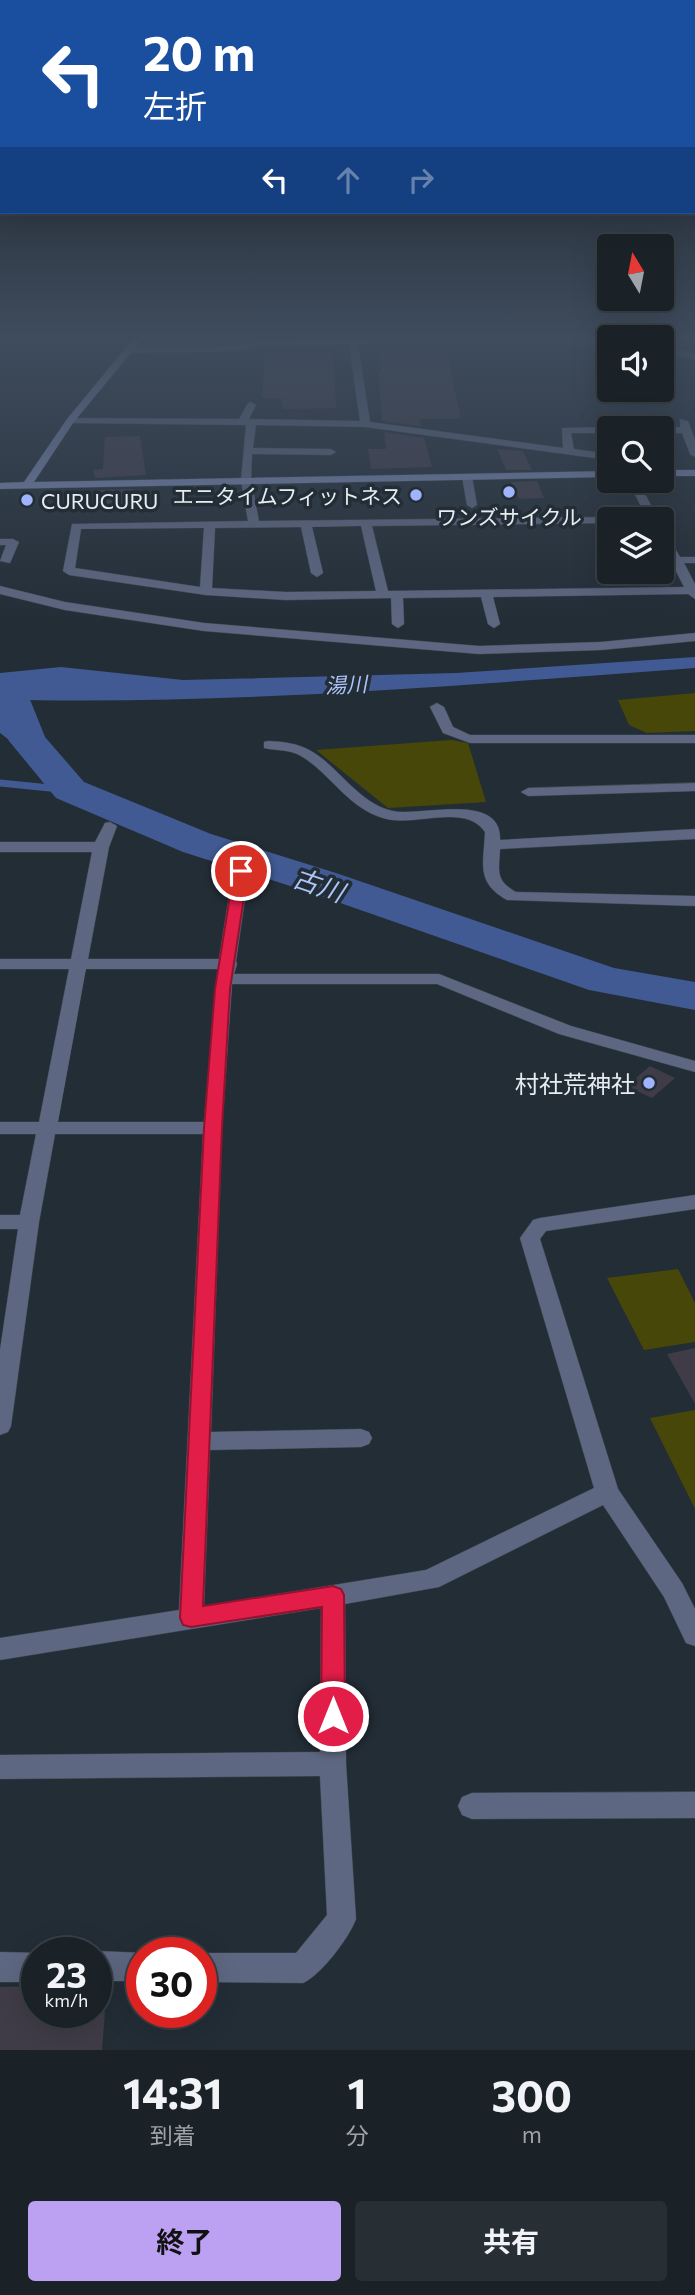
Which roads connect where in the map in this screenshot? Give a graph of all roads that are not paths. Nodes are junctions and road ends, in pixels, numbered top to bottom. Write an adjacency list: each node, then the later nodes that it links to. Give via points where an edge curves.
1 (61, 434): 16 (main road)
2 (248, 434): 6 (street)
3 (438, 434): 7 (street)
4 (566, 434): 7 (street)
5 (689, 434): 9 (street)
6 (247, 451): 8 (street); 15 (street)
7 (569, 451): 10 (street)
8 (331, 452)
9 (695, 454)
10 (597, 455)
11 (674, 473): 12 (main road)
12 (695, 473)
13 (597, 474): 14 (main road)
14 (467, 477): 15 (main road); 18 (street)
15 (246, 480): 16 (main road); 21 (street)
16 (28, 485): 17 (main road)
17 (0, 486)
18 (472, 505)
19 (597, 520): 22 (street)
20 (306, 523): 21 (street); 22 (street); 29 (street)
21 (254, 524): 23 (street)
22 (366, 524): 34 (street)
23 (210, 525): 31 (street); 31 (street, via 76,526 69,571)
24 (0, 542): 28 (street, via 13,542)
25 (674, 556): 26 (street)
26 (676, 560): 27 (street); 32 (street)
27 (695, 560)
28 (6, 561)
29 (317, 573)
30 (0, 590): 38 (street, via 65,606 204,627 479,650)
31 (206, 591): 34 (street)
32 (694, 592): 33 (street)
33 (486, 594): 35 (street); 37 (street)
34 (383, 595): 35 (street)
35 (397, 595): 36 (street)
36 (398, 624)
37 (494, 624)
38 (695, 638)
39 (437, 707): 40 (street, via 452,735 470,740)
40 (695, 739)
41 (270, 745): 46 (street, via 290,746 308,756 352,794 385,814 461,814 482,819 493,832)
42 (695, 787): 43 (street)
43 (528, 792)
44 (110, 826): 48 (street)
45 (695, 835): 46 (street)
46 (491, 845): 50 (street, via 491,876 497,888 513,897)
47 (0, 847): 48 (street)
48 (101, 847): 52 (street)
49 (241, 871): 53 (street)
50 (695, 901)
51 (0, 964): 52 (street)
52 (80, 964): 53 (street); 56 (street)
53 (227, 971): 54 (street, via 439,979 565,1030); 57 (street)
54 (695, 1067)
55 (0, 1128): 56 (street)
56 (48, 1128): 57 (street); 60 (street)
57 (213, 1128): 64 (street)
58 (695, 1202): 65 (street, via 540,1225 530,1238)
59 (0, 1222): 60 (street)
60 (29, 1222): 61 (street)
61 (8, 1328): 62 (street)
62 (0, 1426)
63 (362, 1438): 64 (street)
64 (201, 1441): 67 (street)
65 (607, 1492): 66 (street, via 430,1580); 68 (street, via 673,1590)
66 (333, 1595): 67 (street); 70 (street)
67 (191, 1618): 69 (street)
68 (695, 1635)
69 (0, 1649)
70 (333, 1763): 71 (street); 76 (street, via 342,1919 303,1968)
71 (0, 1766)
72 (695, 1805): 73 (street)
73 (472, 1806)
74 (0, 1967): 75 (street)
75 (21, 1967)
76 (217, 1967)

